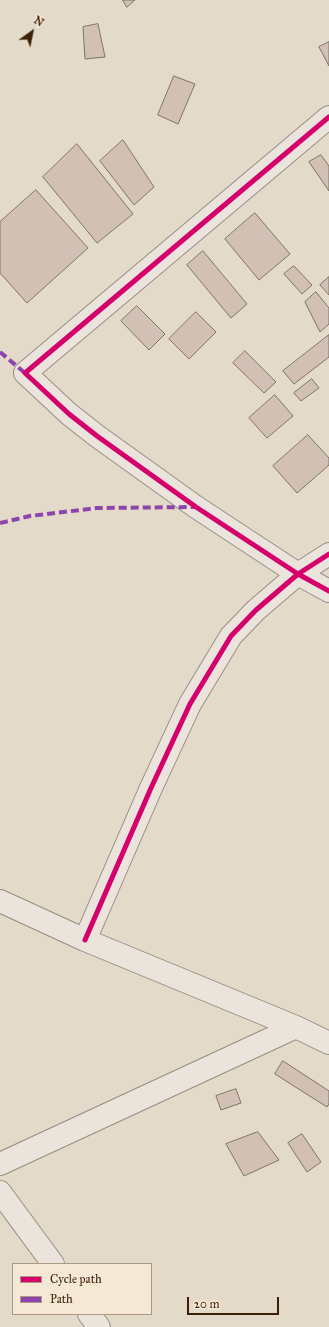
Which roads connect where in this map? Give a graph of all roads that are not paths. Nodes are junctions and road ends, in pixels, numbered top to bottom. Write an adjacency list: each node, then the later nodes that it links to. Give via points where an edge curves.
1 (329, 117): 3 (street, via 25,373 97,436 196,507)
2 (329, 554): 3 (street)
3 (298, 574): 4 (street); 6 (street, via 256,610 231,636 190,704)
4 (329, 591)
5 (0, 901): 6 (street)
6 (85, 940): 7 (street)
7 (296, 1028): 8 (street); 9 (street)
8 (329, 1043)
9 (0, 1164)
10 (0, 1192): 11 (street)
11 (52, 1263)
12 (90, 1315): 13 (street)
13 (99, 1327)

